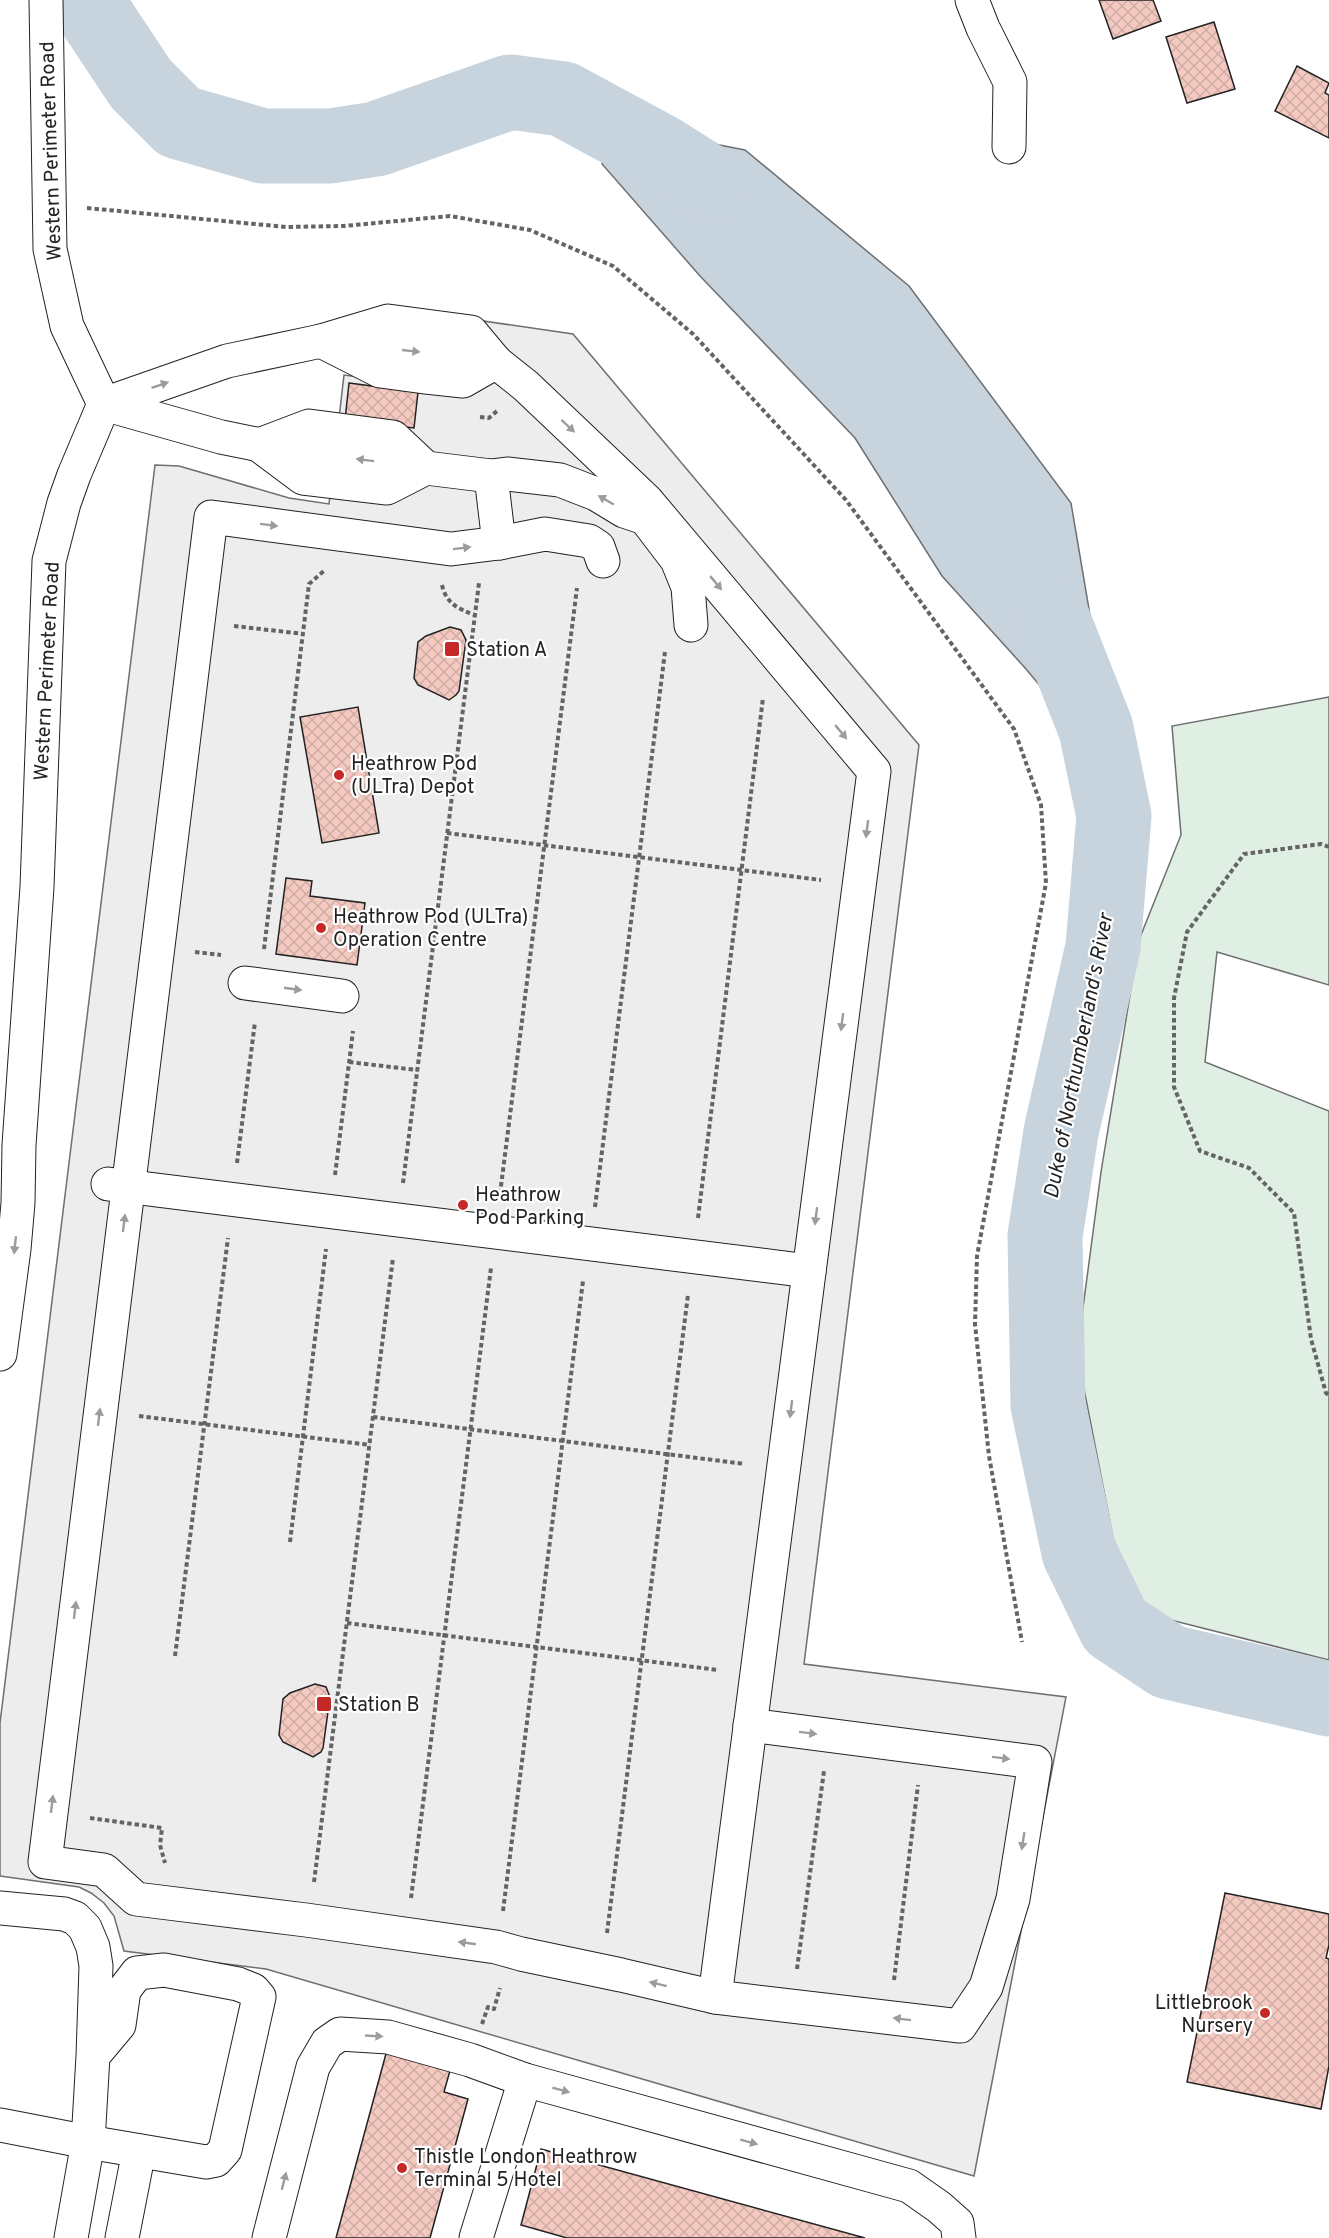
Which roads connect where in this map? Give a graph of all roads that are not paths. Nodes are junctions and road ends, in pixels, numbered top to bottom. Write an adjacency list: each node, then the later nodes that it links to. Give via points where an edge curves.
1 (46, 0): 4 (street, Western Perimeter Road, via 50,249 67,326)
2 (972, 0): 3 (street, via 1010,82)
3 (1009, 147)
4 (104, 404): 5 (street, one-way to 4, via 295,452 221,437); 11 (street, Western Perimeter Road, via 64,503 49,561 38,887); 14 (street, one-way to 14, via 227,361 321,341 496,362 647,501 874,771)
5 (491, 476): 6 (street); 8 (street, one-way to 5, via 688,587 677,560 645,518 560,480)
6 (499, 543): 7 (street, via 545,534 589,541 598,547); 12 (street, one-way to 6, via 211,517 451,549)
7 (603, 561)
8 (691, 625)
9 (252, 984): 10 (street, one-way to 10)
10 (342, 996)
11 (19, 1145): 13 (street, Western Perimeter Road); 15 (street, Western Perimeter Road, one-way to 15, via 15,1237)
12 (118, 1186): 14 (street); 18 (street, one-way to 12, via 496,1947 136,1899 104,1870 45,1862 100,1411)
13 (0, 1212)
14 (809, 1271): 16 (street, one-way to 16)
15 (0, 1345)
16 (750, 1725): 18 (street); 18 (street, one-way to 18, via 1035,1762 1013,1899 986,1988 960,2026)
17 (0, 1908): 19 (street, via 64,1914 86,1928 96,1966)
18 (715, 1997)
19 (93, 2056): 22 (street); 23 (street, via 119,2025 124,1990 137,1973 164,1970 238,1984 259,1997 225,2150 216,2160 206,2162)
20 (525, 2080): 26 (street, one-way to 20, via 313,2067 327,2043 340,2034 388,2037); 27 (street); 28 (street, one-way to 28, via 909,2186 957,2223)
21 (0, 2125): 22 (street)
22 (88, 2142): 23 (street); 24 (street)
23 (139, 2151): 25 (street)
24 (71, 2238)
25 (122, 2238)
26 (269, 2238)
27 (477, 2238)
28 (959, 2238)

